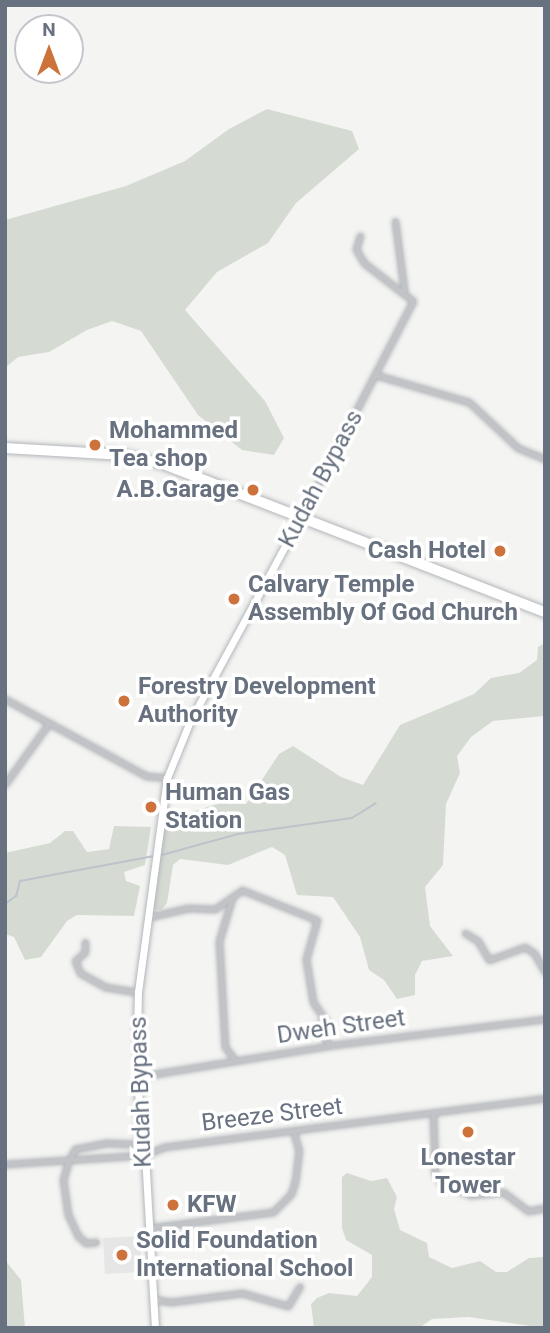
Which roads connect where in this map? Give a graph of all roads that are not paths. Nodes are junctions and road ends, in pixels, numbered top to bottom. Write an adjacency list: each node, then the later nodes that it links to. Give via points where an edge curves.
1 (395, 221): 3 (street)
2 (360, 236): 3 (street, via 356,248 364,263)
3 (404, 290): 4 (street, Kudah Bypass, via 413,301)
4 (376, 375): 6 (street, via 469,402 518,448); 7 (street, Kudah Bypass)
5 (5, 447): 7 (highway, via 124,455 163,464)
6 (545, 459)
7 (299, 520): 8 (highway); 11 (street, Kudah Bypass, via 190,721)
8 (545, 612)
9 (5, 699): 10 (street)
10 (50, 723): 11 (street, via 146,776); 12 (street)
11 (167, 778): 14 (street, Kudah Bypass)
12 (5, 784)
13 (232, 898): 14 (street, via 215,909 188,908); 20 (street, via 242,890 317,920 306,959 313,1002 325,1020 318,1025); 21 (street, via 219,941 225,1047)
14 (149, 917): 18 (street, Kudah Bypass)
15 (465, 933): 17 (street, via 478,941 489,960 525,947)
16 (85, 942): 18 (street, via 85,952 75,961 80,974 105,987)
17 (545, 972)
18 (138, 992): 22 (street, Kudah Bypass, via 137,1056)
19 (545, 1019): 20 (street, Dweh Street)
20 (329, 1045): 21 (street, Dweh Street)
21 (234, 1059): 22 (street, Dweh Street)
22 (142, 1076): 26 (street, Kudah Bypass, via 138,1085)
23 (545, 1098): 24 (street, Breeze Street)
24 (433, 1113): 25 (street, Breeze Street); 30 (street, via 435,1172 442,1184 470,1195 503,1192 528,1211)
25 (294, 1133): 27 (street, Breeze Street, via 164,1147); 31 (street, via 299,1151 295,1182 291,1194 273,1212)
26 (139, 1143): 27 (street, Kudah Bypass); 28 (street, via 75,1149)
27 (145, 1155): 28 (street, Breeze Street); 31 (street, Kudah Bypass)
28 (68, 1162): 29 (street, Breeze Street); 32 (street, via 63,1180 68,1215 78,1236 86,1243)
29 (5, 1164)
30 (545, 1208)
31 (148, 1228): 34 (street, Kudah Bypass)
32 (96, 1242)
33 (300, 1286): 34 (street, via 288,1306 242,1293 171,1302)
34 (152, 1299): 35 (street, Kudah Bypass)
35 (155, 1328)

